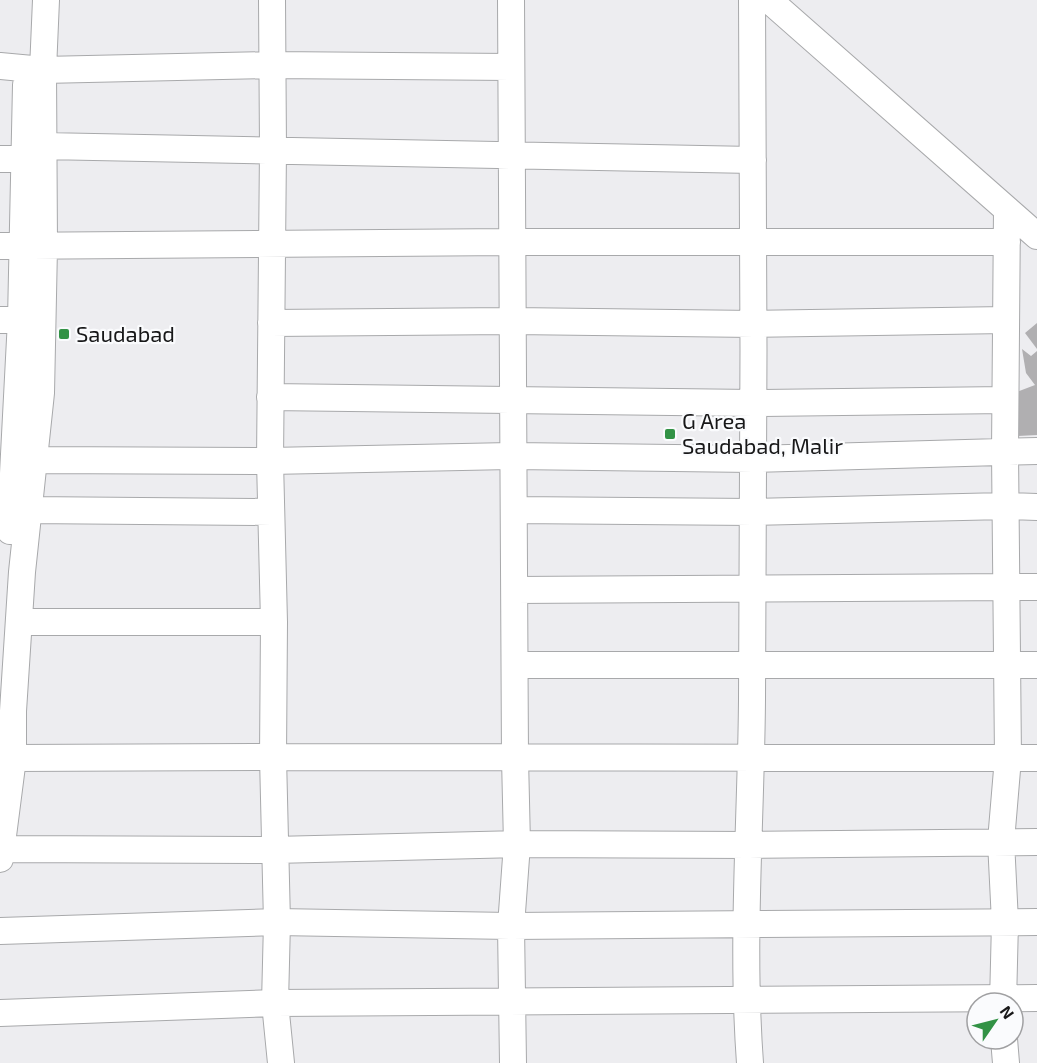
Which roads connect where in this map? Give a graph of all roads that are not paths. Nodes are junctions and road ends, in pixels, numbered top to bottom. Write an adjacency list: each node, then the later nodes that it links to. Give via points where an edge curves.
1 (28, 0): 10 (street)
2 (46, 0): 10 (street)
3 (272, 0): 7 (street)
4 (511, 0): 9 (street)
5 (752, 0): 14 (street)
6 (769, 0): 15 (street)
7 (272, 65): 9 (street); 10 (street); 11 (street)
8 (0, 66): 10 (street)
9 (512, 67): 13 (street)
10 (35, 69): 12 (street)
11 (273, 149): 12 (street); 13 (street); 20 (street)
12 (23, 155): 21 (street)
13 (512, 155): 14 (street); 17 (street)
14 (753, 160): 18 (street)
15 (1007, 210): 16 (street); 19 (street)
16 (1037, 236)
17 (513, 242): 18 (street); 20 (street); 24 (street)
18 (754, 242): 19 (street); 26 (street)
19 (1007, 242): 23 (street)
20 (272, 244): 21 (street); 25 (street)
21 (23, 246): 22 (street); 36 (street, via 41,393)
22 (11, 320): 27 (street)
23 (1006, 320): 26 (street); 30 (street)
24 (514, 321): 25 (street); 26 (street); 29 (street)
25 (271, 323): 28 (street)
26 (754, 324): 31 (street)
27 (9, 396): 38 (street)
28 (270, 397): 29 (street); 37 (street)
29 (514, 399): 31 (street); 34 (street)
30 (1005, 400): 31 (street); 33 (street)
31 (753, 403): 35 (street)
32 (1037, 451): 33 (street)
33 (1005, 452): 35 (street); 39 (street)
34 (514, 456): 35 (street); 37 (street); 42 (street)
35 (753, 459): 44 (street)
36 (34, 460): 37 (street); 41 (street)
37 (270, 461): 43 (street)
38 (6, 491): 45 (street)
39 (1005, 506): 40 (street); 44 (street); 46 (street)
40 (1037, 507)
41 (27, 510): 43 (street); 45 (street)
42 (514, 510): 44 (street); 49 (street)
43 (271, 512): 51 (street)
44 (753, 512): 48 (street)
45 (10, 573): 50 (street); 56 (street)
46 (1006, 586): 47 (street); 48 (street); 53 (street)
47 (1037, 586)
48 (753, 588): 49 (street); 55 (street)
49 (515, 590): 52 (street)
50 (20, 622): 51 (street); 56 (street)
51 (274, 622): 57 (street)
52 (515, 665): 55 (street); 60 (street)
53 (1007, 665): 54 (street); 55 (street); 61 (street)
54 (1037, 665)
55 (752, 666): 58 (street)
56 (4, 709): 59 (street)
57 (273, 757): 59 (street); 60 (street); 67 (street)
58 (752, 757): 60 (street); 61 (street); 66 (street)
59 (13, 758): 68 (street)
60 (515, 758): 65 (street)
61 (1008, 758): 62 (street); 63 (street)
62 (1037, 758)
63 (1001, 841): 64 (street); 66 (street); 70 (street)
64 (1037, 842)
65 (517, 844): 66 (street); 67 (street); 73 (street)
66 (749, 845): 72 (street)
67 (274, 850): 68 (street); 69 (street)
68 (1, 854)
69 (277, 922): 73 (street); 74 (street); 79 (street)
70 (1005, 922): 71 (street); 72 (street); 75 (street)
71 (1037, 922)
72 (747, 923): 73 (street); 78 (street)
73 (511, 926): 77 (street)
74 (0, 931)
75 (1003, 991)
76 (965, 1000): 78 (street)
77 (511, 1001): 78 (street); 79 (street); 82 (street)
78 (745, 1001): 83 (street)
79 (276, 1003): 80 (street); 81 (street)
80 (0, 1012)
81 (281, 1063)
82 (513, 1063)
83 (750, 1063)

